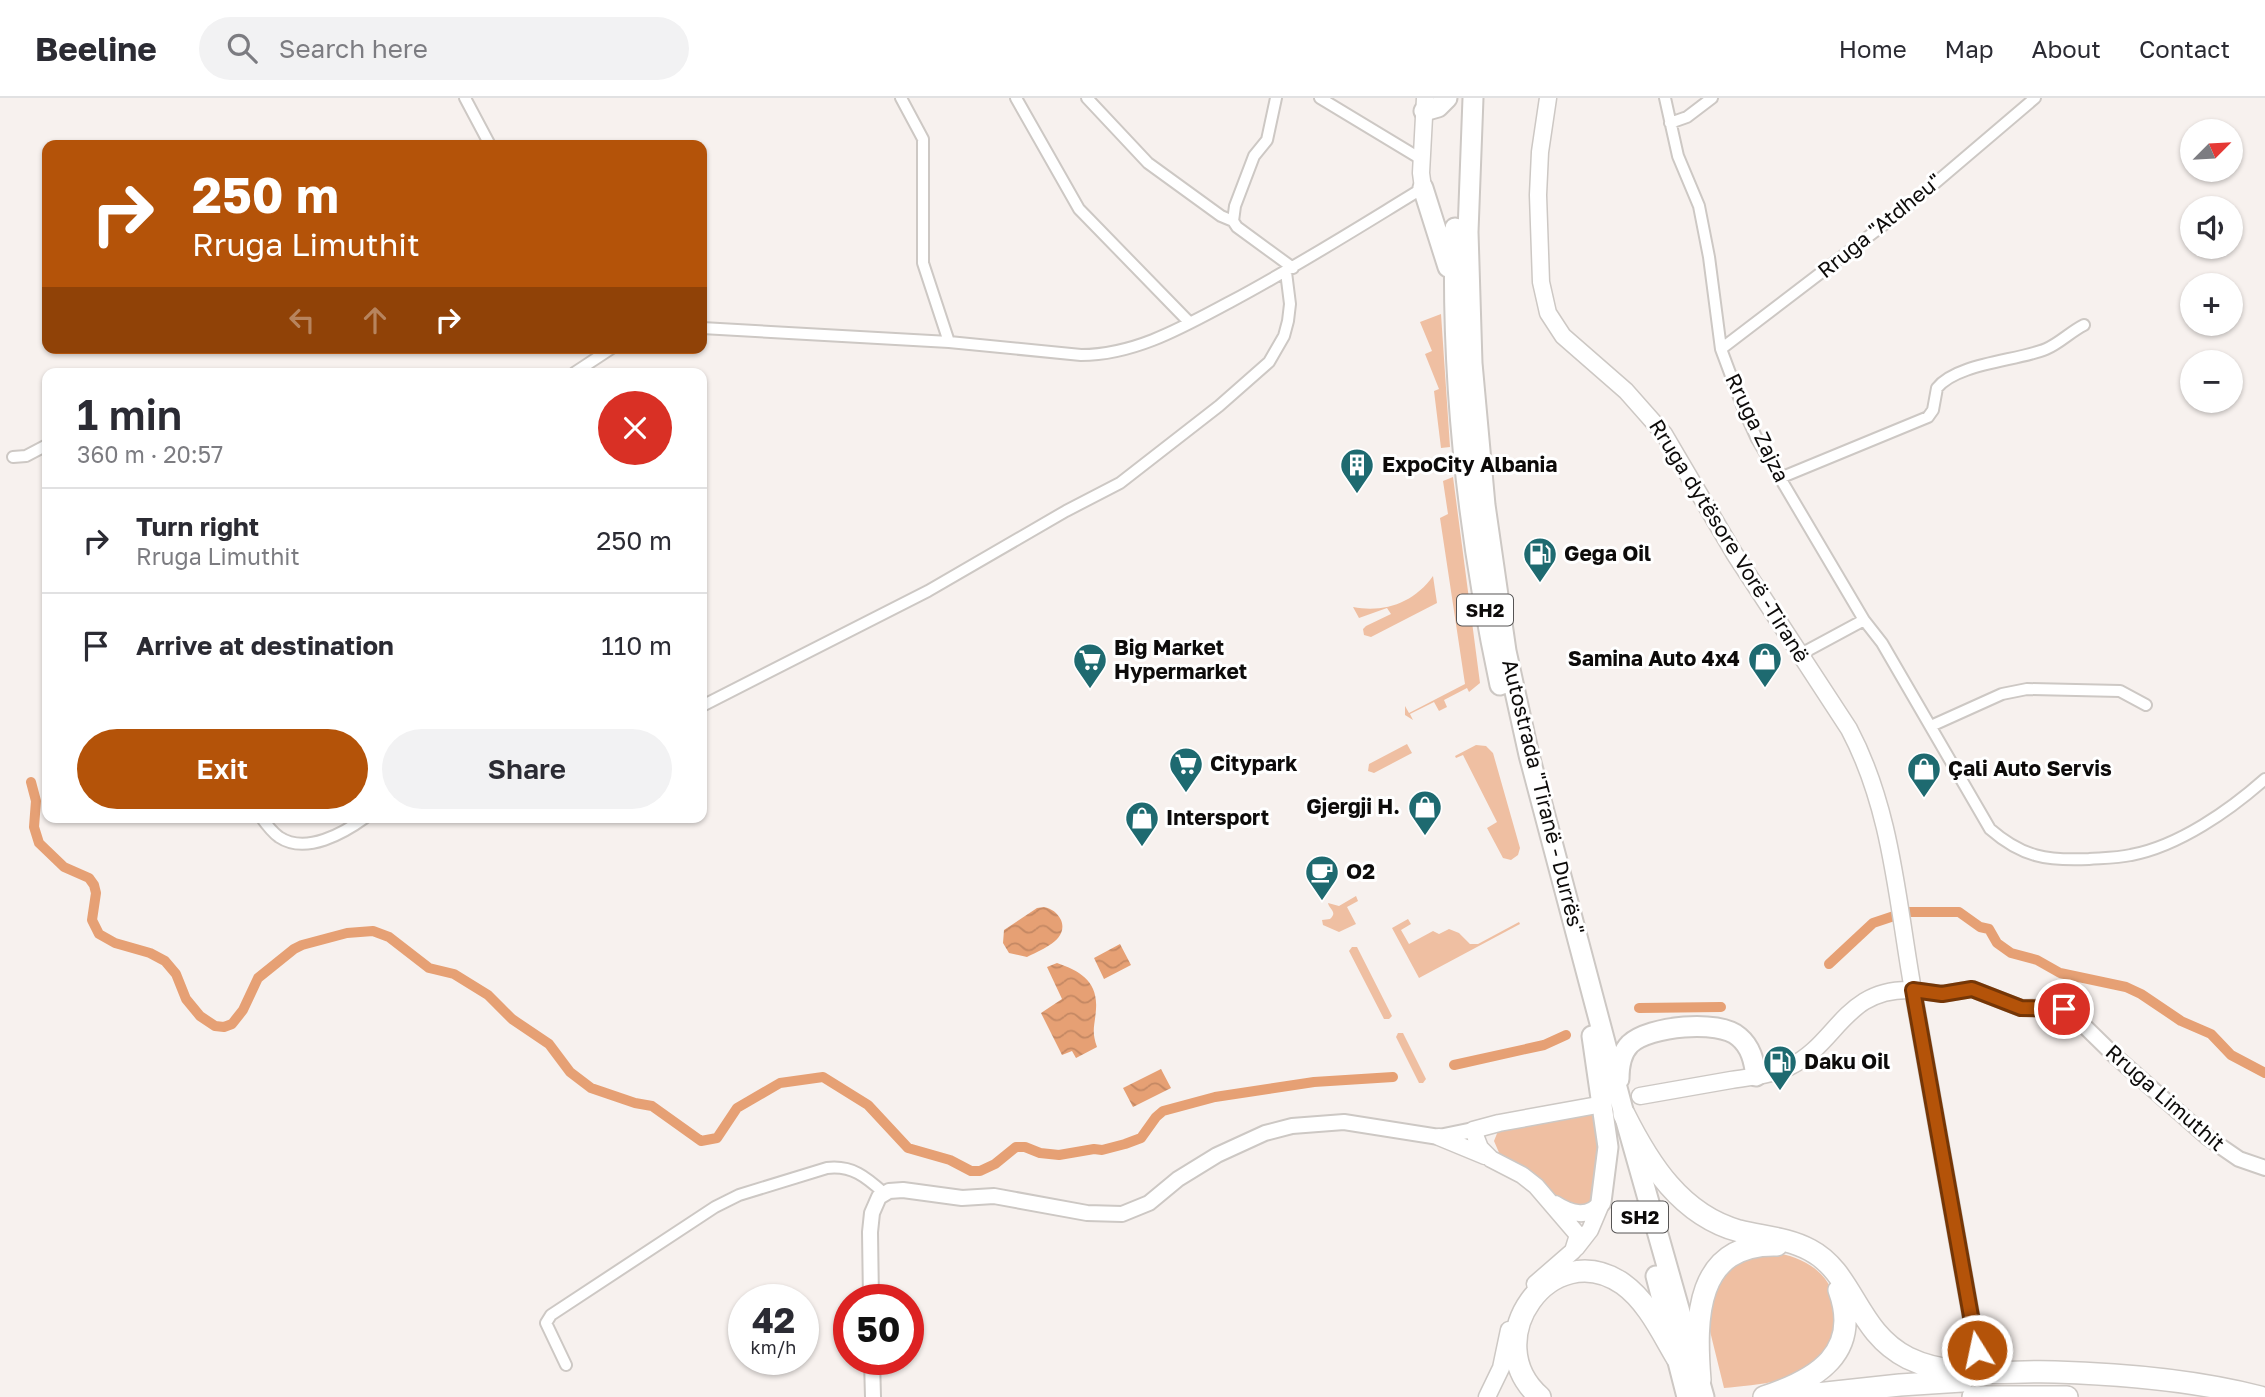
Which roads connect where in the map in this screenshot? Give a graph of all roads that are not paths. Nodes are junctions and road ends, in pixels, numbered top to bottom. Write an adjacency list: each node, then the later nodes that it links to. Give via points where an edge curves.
1 (464, 98): 16 (street)
2 (901, 98): 25 (street, via 923,139 923,262)
3 (1016, 98): 22 (street, via 1079,209)
4 (1087, 98): 19 (street, via 1148,163)
5 (1276, 98): 19 (street, via 1267,140 1254,156)
6 (1320, 98): 17 (street)
7 (1447, 98): 14 (highway, via 1438,107)
8 (1461, 98): 21 (highway, Autostrada "Tiranë - Durrës" / SH2)
9 (1473, 98): 44 (highway, Autostrada "Tiranë - Durrës" / SH2, via 1469,304 1490,551 1524,733)
10 (1548, 98): 33 (main road, Rruga dytësore Vorë -Tiranë, via 1538,195 1541,282 1548,313 1563,336 1626,391 1664,434)
11 (1665, 98): 15 (street, Rruga Zajza)
12 (1712, 98): 15 (street, via 1687,117)
13 (2035, 98): 26 (street, Rruga "Atdheu", via 1907,207)
14 (1424, 105): 17 (main road)
15 (1670, 123): 26 (street, Rruga Zajza, via 1699,206)
16 (487, 140)
17 (1421, 159): 18 (main road)
18 (1423, 188): 20 (street); 21 (highway)
19 (1233, 221): 20 (street)
20 (1290, 270): 22 (street); 34 (street, via 1288,321 1269,362 1139,469 928,591)
21 (1455, 292): 41 (highway, Autostrada "Tiranë - Durrës" / SH2, via 1466,476 1489,637)
22 (1190, 323): 25 (street, via 1150,342 1101,355)
23 (2084, 325): 31 (street, via 2043,350 1952,377 1937,388 1928,417)
24 (707, 328): 25 (street)
25 (949, 342)
26 (1721, 349): 31 (street, Rruga Zajza, via 1742,408)
27 (603, 354): 28 (street)
28 (582, 368)
29 (42, 448): 30 (street)
30 (13, 457)
31 (1780, 478): 32 (street, Rruga Zajza)
32 (1864, 620): 33 (street); 36 (street, Rruga Zajza)
33 (1801, 654): 40 (main road, Rruga dytësore Vorë -Tiranë, via 1849,729 1870,772 1881,805)
34 (707, 703)
35 (2146, 705): 36 (street, via 2120,691 2027,689 2002,694)
36 (1931, 726): 37 (street, Rruga Zajza, via 1982,819 2002,840 2046,859 2116,857 2151,849 2229,810)
37 (2265, 779)
38 (266, 823): 39 (street, via 279,837 302,843 331,837)
39 (356, 823)
40 (1913, 990): 42 (main road, via 1888,991 1863,1001 1797,1063); 51 (street, Rruga Limuthit, via 1942,994 1972,989 2021,1008 2055,1007 2070,1012 2207,1137 2239,1159); 57 (main road, Rruga dytësore Vorë -Tiranë)
41 (1592, 1036): 54 (highway, via 1608,1147); 58 (highway, Autostrada "Tiranë - Durrës" / SH2)
42 (1756, 1076): 43 (main road); 44 (highway, via 1748,1046 1731,1031 1714,1027 1660,1030 1640,1037 1626,1050 1620,1066)
43 (1640, 1096)
44 (1621, 1104): 61 (highway, via 1653,1166 1683,1200 1722,1226 1790,1242 1821,1256 1873,1331 1905,1357 1960,1371 2054,1372); 62 (highway, Autostrada "Tiranë - Durrës" / SH2)
45 (1592, 1106): 46 (main road)
46 (1499, 1123): 47 (main road); 50 (main road, via 1490,1132 1490,1144 1499,1160)
47 (1473, 1130): 48 (street); 49 (main road, via 1480,1148)
48 (1439, 1137): 49 (main road); 52 (street, via 1344,1122 1292,1126 1217,1155 1149,1203 1122,1214 1087,1213 994,1196 962,1198 895,1189)
49 (1491, 1159): 50 (main road)
50 (1510, 1167): 53 (main road)
51 (2265, 1168)
52 (884, 1193): 56 (street, via 875,1203 870,1222); 59 (street, via 858,1172 839,1167 739,1195 715,1207 551,1315 546,1323)
53 (1546, 1197): 54 (main road, via 1581,1214); 55 (main road, via 1578,1235)
54 (1601, 1202): 55 (main road, via 1590,1230)
55 (1573, 1251): 65 (main road, via 1521,1301 1501,1368)
56 (871, 1284)
57 (1977, 1350)
58 (1676, 1359): 66 (highway, via 1642,1303 1623,1284 1587,1272 1559,1276 1529,1301 1516,1337 1521,1369); 67 (highway, Autostrada "Tiranë - Durrës" / SH2)
59 (566, 1366)
60 (872, 1375): 64 (street)
61 (2161, 1384): 63 (highway); 69 (highway, via 1995,1380)
62 (1702, 1389): 68 (highway, via 1697,1325 1709,1279 1719,1265 1746,1248 1788,1246 1811,1256 1832,1276 1843,1301 1844,1327 1839,1348 1824,1369)
63 (2194, 1389): 72 (highway); 73 (highway)
64 (873, 1397)
65 (1487, 1397)
66 (1540, 1397)
67 (1687, 1397)
68 (1764, 1397)
69 (1790, 1397)
70 (1973, 1397): 71 (highway)
71 (2067, 1397)
72 (2222, 1397)
73 (2260, 1397)

